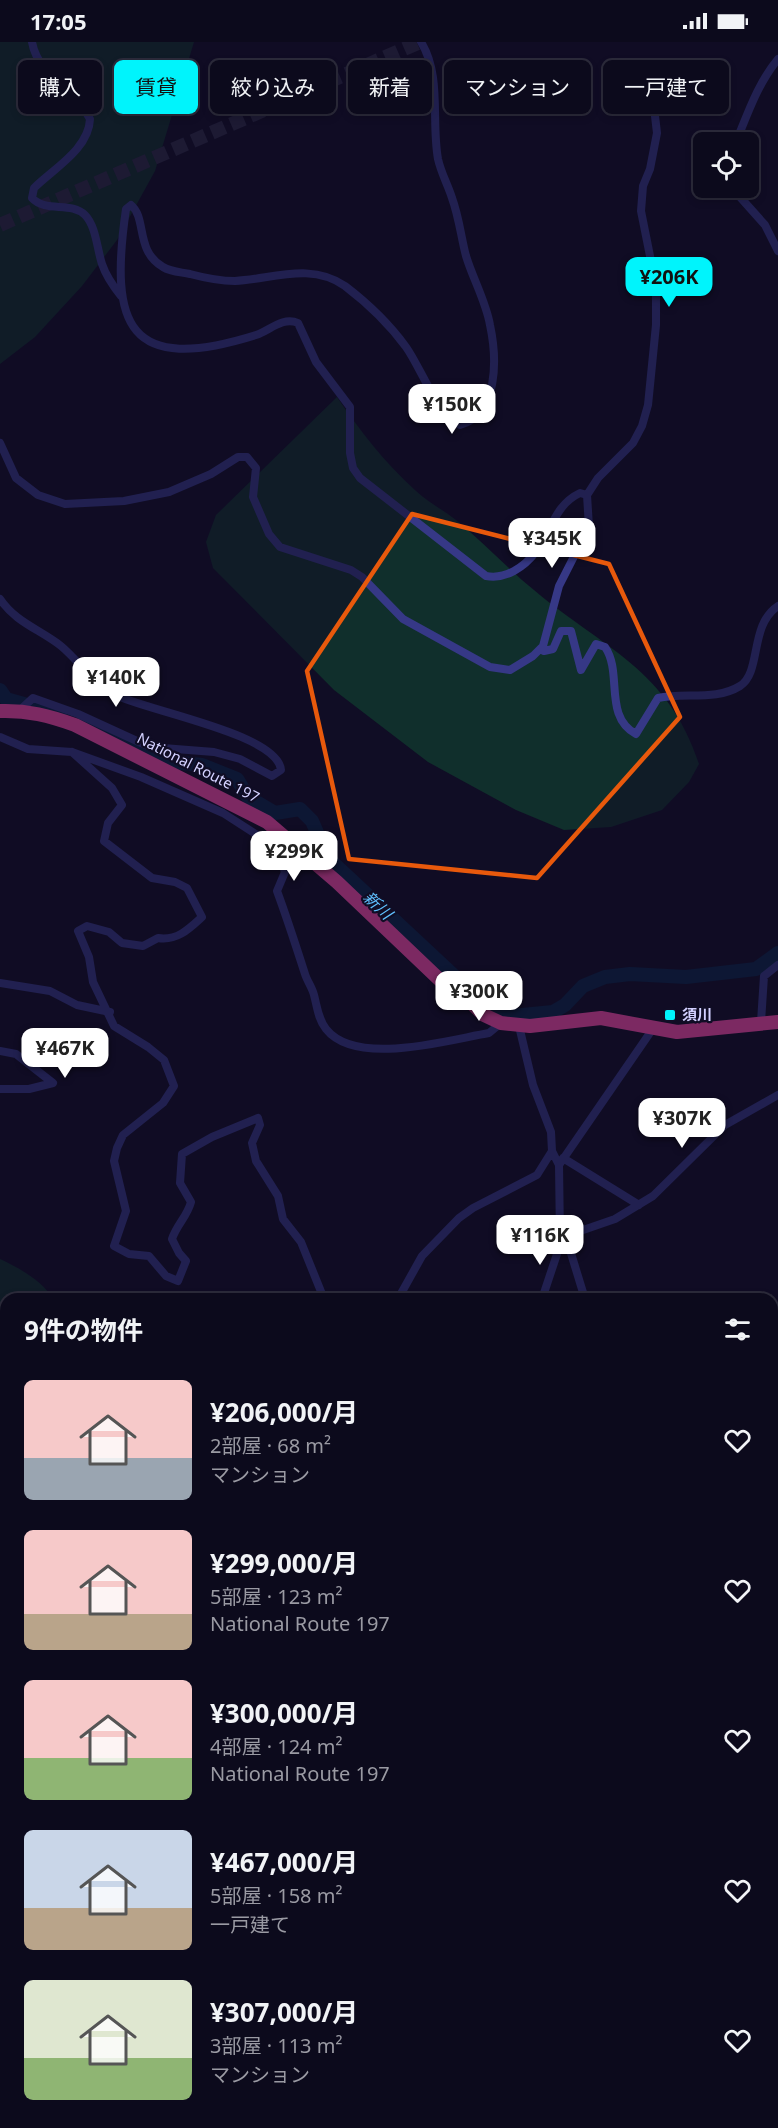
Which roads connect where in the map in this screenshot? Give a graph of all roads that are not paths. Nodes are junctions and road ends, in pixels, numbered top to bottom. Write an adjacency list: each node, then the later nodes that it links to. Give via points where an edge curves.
1 (32, 42): 8 (street, via 43,68 90,119 79,144 34,188 32,198 41,205 84,214 92,226 108,277)
2 (421, 42): 8 (street, via 434,84 434,118 442,172 492,336 491,389 484,410 471,422 454,422 405,346 331,277 311,272 217,280 166,269 154,262 146,248 131,205 126,209 124,224)
3 (778, 59): 5 (street, via 765,74)
4 (655, 114): 10 (street, via 657,133 643,186 641,212 656,286 648,405 633,443 597,478)
5 (740, 132)
6 (741, 198): 7 (street, via 765,225)
7 (778, 250)
8 (121, 296): 10 (street, via 142,339 162,347 198,350 258,335 288,321 298,322 316,362 350,407 353,468 486,576 506,575 524,565 542,547 562,505 580,493)
9 (0, 443): 13 (street, via 16,478 38,495 65,504 124,501 169,492 238,457 247,457 256,468 256,508 280,547 351,570 404,619 490,668 519,667)
10 (587, 495): 13 (street, via 589,527 559,586)
11 (0, 599): 17 (street, via 12,614 61,646 111,693 205,722 252,742 273,754 281,770 272,776 240,759 214,752)
12 (778, 606): 13 (street, via 758,632 750,674 744,683 725,692 658,698 636,734 614,702 615,670 605,647 596,644 591,648 581,670 571,631 561,631 553,650 544,651)
13 (543, 646)
14 (0, 711): 17 (highway, National Route 197, via 50,716)
15 (0, 737): 16 (street, via 27,748)
16 (72, 752): 20 (street, via 112,788 122,805 108,823 104,841 152,878 187,888 202,916 186,931 143,946 122,943 109,932 87,926 78,931 89,957 93,982); 23 (street, via 223,813 276,847 285,872 277,891 318,1014 326,1030 344,1043 368,1050 391,1050 489,1033)
17 (148, 753): 23 (highway, National Route 197, via 267,822 442,981)
18 (778, 965): 21 (street, via 764,976)
19 (0, 984): 20 (street, via 50,991 77,1005)
20 (110, 1012): 33 (street, via 114,1026 164,1060 174,1086 163,1103 123,1135 117,1148 114,1161 126,1211 114,1246 129,1254 149,1256 166,1276 178,1281 186,1261 172,1239 177,1224 187,1217 191,1202 180,1183 182,1154 258,1118 260,1125 252,1148 256,1161 278,1196 283,1219 301,1242)
21 (761, 1022): 22 (highway, National Route 197); 25 (highway, National Route 197, via 677,1032)
22 (778, 1022)
23 (501, 1023): 24 (highway, National Route 197)
24 (519, 1026): 25 (highway, National Route 197, via 601,1018); 29 (street, via 533,1085 551,1132)
25 (654, 1027): 30 (street)
26 (0, 1051): 27 (street, via 16,1054 53,1083 30,1089)
27 (0, 1089)
28 (778, 1095): 31 (street, via 725,1125)
29 (552, 1151): 30 (street); 34 (street, via 537,1175 459,1218 422,1256)
30 (561, 1161): 31 (street); 32 (street)
31 (639, 1205): 32 (street, via 615,1219)
32 (563, 1238): 35 (street); 36 (street)
33 (322, 1293)
34 (401, 1293)
35 (544, 1293)
36 (583, 1293)

